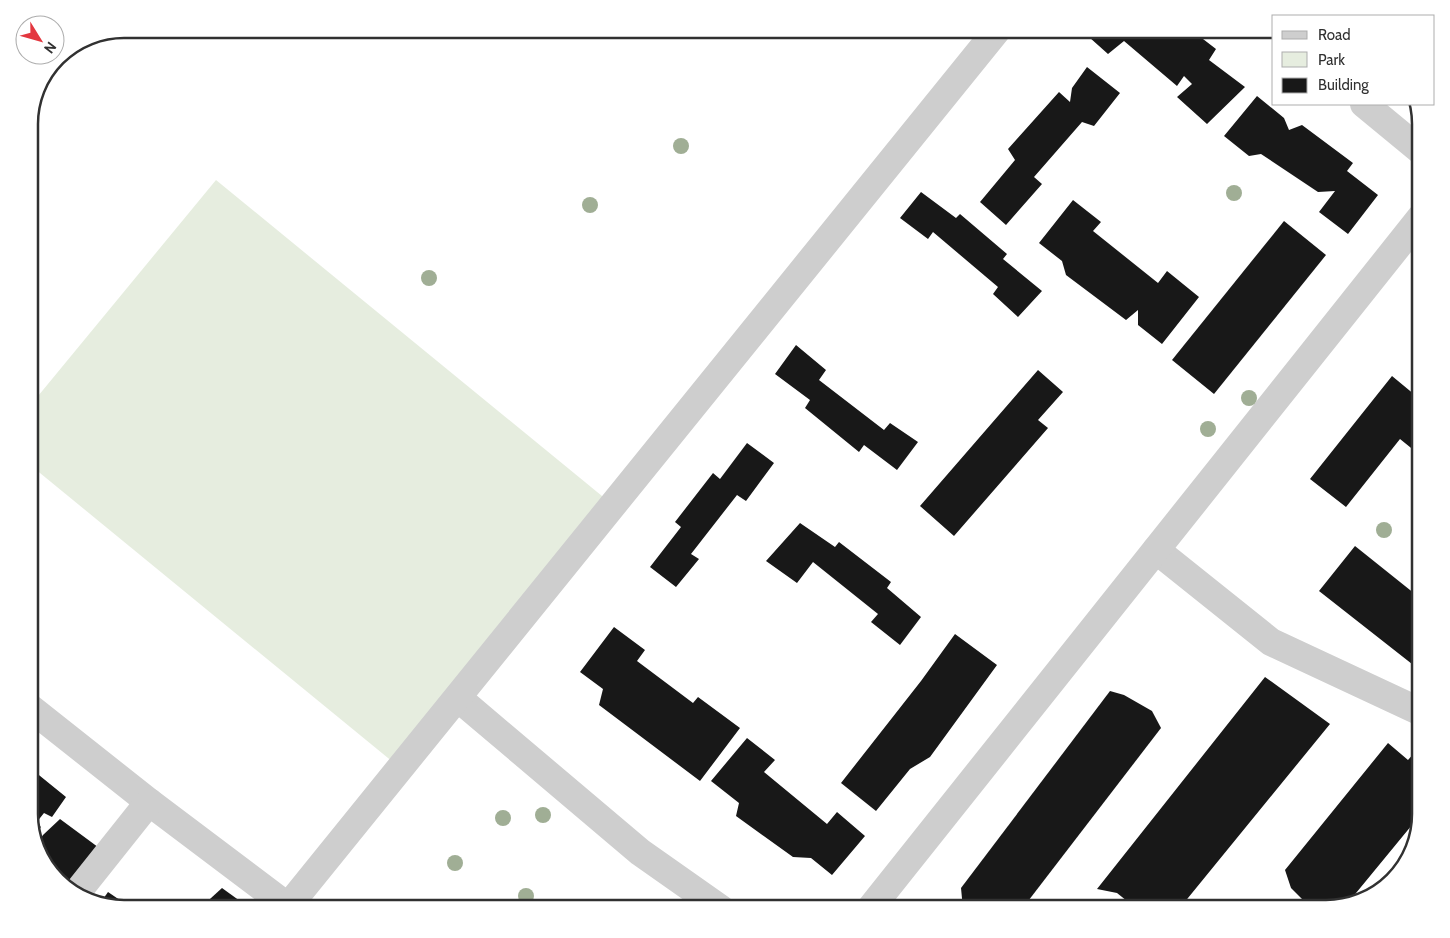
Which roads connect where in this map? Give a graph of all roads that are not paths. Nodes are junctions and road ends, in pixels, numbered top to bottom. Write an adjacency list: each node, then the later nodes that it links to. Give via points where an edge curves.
1 (991, 38): 6 (street)
2 (1365, 105): 3 (street)
3 (1412, 144)
4 (1412, 228): 5 (street)
5 (1156, 550): 7 (street, via 1271,642); 14 (street)
6 (458, 698): 12 (street); 13 (street, via 640,852)
7 (1412, 708)
8 (38, 714): 9 (street)
9 (149, 802): 10 (street); 11 (street)
10 (80, 889)
11 (276, 900)
12 (295, 900)
13 (708, 900)
14 (877, 900)

